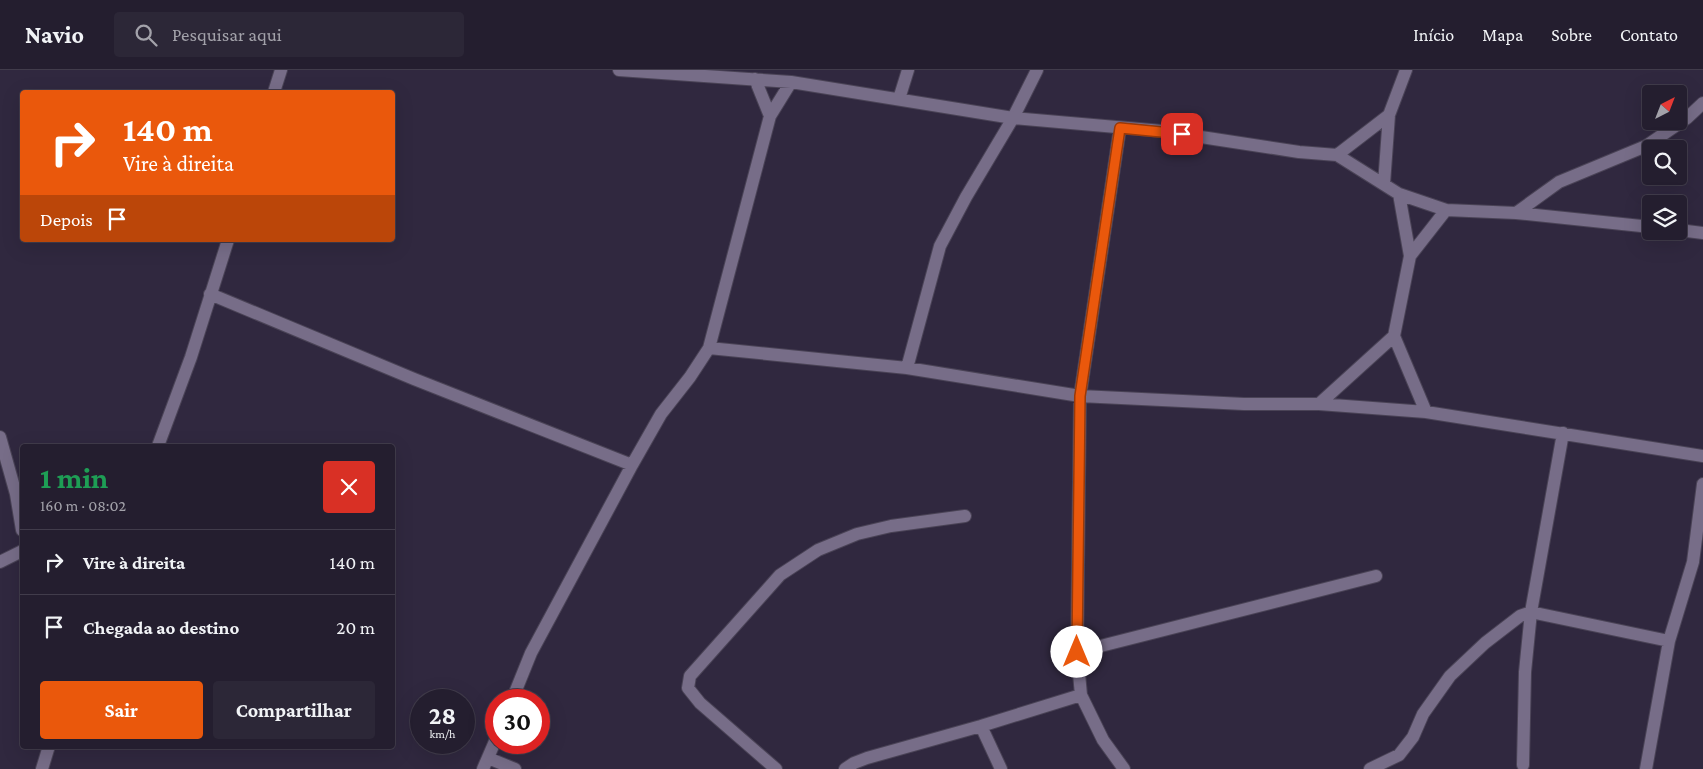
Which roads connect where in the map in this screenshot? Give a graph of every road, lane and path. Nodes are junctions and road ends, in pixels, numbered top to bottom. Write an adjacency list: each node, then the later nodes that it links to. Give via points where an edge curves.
1 (281, 70): 8 (street)
2 (619, 70): 6 (street)
3 (908, 70): 9 (street)
4 (1037, 70): 13 (street)
5 (1406, 70): 11 (street)
6 (755, 79): 7 (street); 12 (street)
7 (791, 82): 9 (street); 12 (street)
8 (275, 90)
9 (899, 99): 13 (street)
10 (1703, 103): 19 (street, via 1646,146 1559,182)
11 (1389, 115): 15 (street); 16 (street)
12 (770, 116): 27 (street)
13 (1013, 118): 14 (street); 28 (street, via 940,246)
14 (1120, 128): 15 (street); 29 (street)
15 (1337, 155): 16 (street)
16 (1384, 184): 17 (street)
17 (1399, 194): 18 (street); 24 (street)
18 (1446, 210): 19 (street); 24 (street)
19 (1516, 213): 20 (street)
20 (1642, 227)
21 (1687, 231): 22 (street)
22 (1703, 233)
23 (227, 242): 25 (street)
24 (1410, 256): 26 (street)
25 (210, 294): 34 (street); 36 (street)
26 (1394, 336): 30 (street); 31 (street)
27 (709, 348): 28 (street); 36 (street, via 661,414)
28 (906, 368): 29 (street)
29 (1080, 396): 30 (street, via 1244,404); 46 (street)
30 (1319, 404): 31 (street)
31 (1426, 412): 32 (street)
32 (1563, 434): 35 (street); 44 (street)
33 (0, 437): 39 (street)
34 (159, 444)
35 (1703, 456)
36 (632, 465): 47 (street, via 531,653)
37 (1703, 484): 42 (street)
38 (966, 516): 55 (street, via 891,526 857,534 818,550 780,575 690,676 688,688 700,703)
39 (20, 518)
40 (20, 552): 41 (street)
41 (0, 562)
42 (1698, 566): 45 (street)
43 (1376, 576): 46 (street)
44 (1531, 612): 45 (street); 52 (street, via 1525,672); 59 (street, via 1520,616 1492,637 1450,676 1422,714 1412,737 1399,755)
45 (1669, 641): 60 (street)
46 (1077, 652): 48 (street)
47 (516, 689)
48 (1081, 695): 49 (street); 58 (street, via 1103,740)
49 (980, 726): 56 (street, via 866,758); 57 (street)
50 (48, 749): 53 (street)
51 (486, 763): 54 (street)
52 (1523, 765)
53 (42, 769)
54 (515, 769)
55 (776, 769)
56 (845, 769)
57 (1001, 769)
58 (1124, 769)
59 (1370, 769)
60 (1646, 769)

